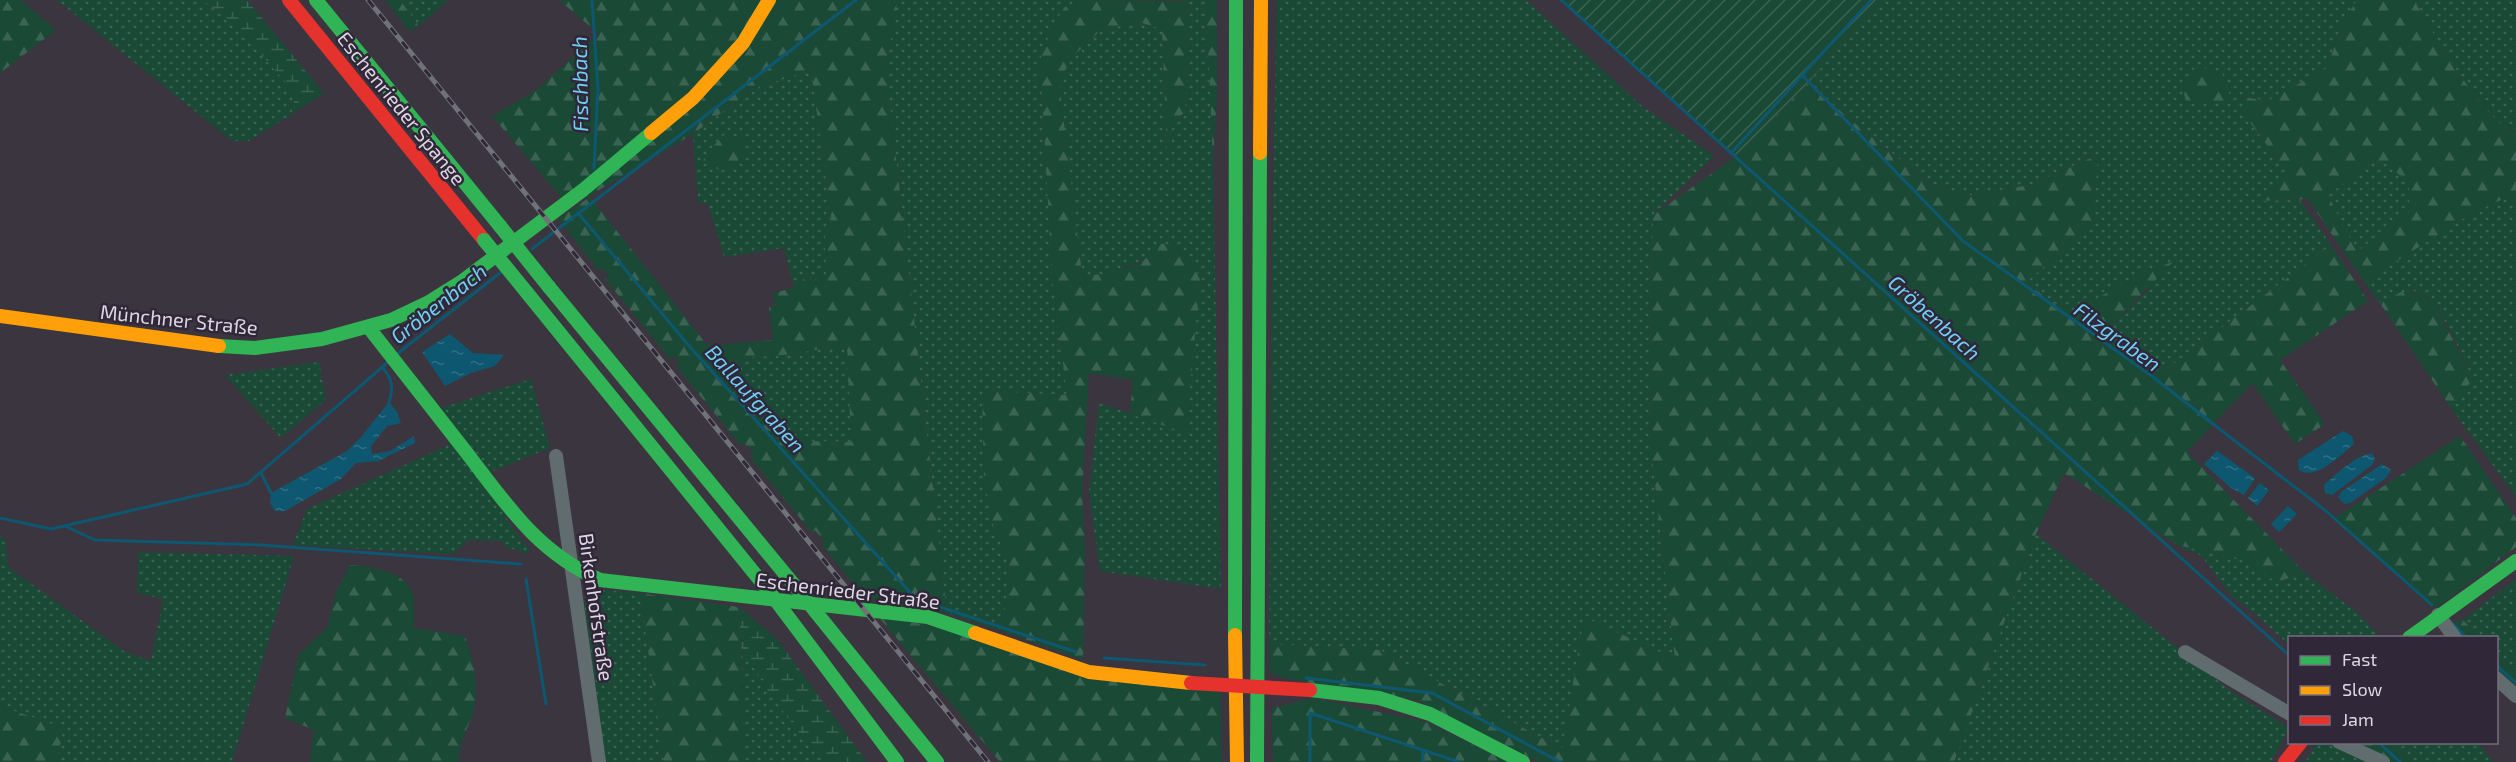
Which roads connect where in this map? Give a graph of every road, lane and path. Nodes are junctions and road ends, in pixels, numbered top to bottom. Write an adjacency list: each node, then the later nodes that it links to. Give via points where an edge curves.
1 (289, 0): 21 (main road, Eschenrieder Spange, bridge, via 768,590)
2 (316, 0): 22 (main road, Eschenrieder Spange, bridge)
3 (769, 0): 7 (main road, Münchner Straße, via 749,34 712,79 583,190 453,287)
4 (1236, 0): 23 (main road)
5 (1261, 0): 24 (main road)
6 (0, 316): 7 (main road, Münchner Straße, via 199,345 238,347 289,345)
7 (369, 328): 10 (main road, Eschenrieder Straße, via 528,531)
8 (556, 456): 10 (street, Birkenhofstraße)
9 (2516, 561): 11 (main road)
10 (572, 568): 20 (street, Birkenhofstraße); 25 (main road, Eschenrieder Straße, bridge, via 600,580 928,617 1089,672 1379,698 1430,714)
11 (2438, 615): 12 (main road); 13 (street)
12 (2412, 636)
13 (2454, 636)
14 (2185, 652): 17 (street)
15 (2498, 680): 16 (street)
16 (2516, 696)
17 (2288, 713)
18 (2299, 744): 26 (main road)
19 (2343, 744): 27 (street)
20 (599, 762)
21 (897, 762)
22 (937, 762)
23 (1237, 762)
24 (1257, 762)
25 (1523, 762)
26 (2285, 762)
27 (2383, 762)

